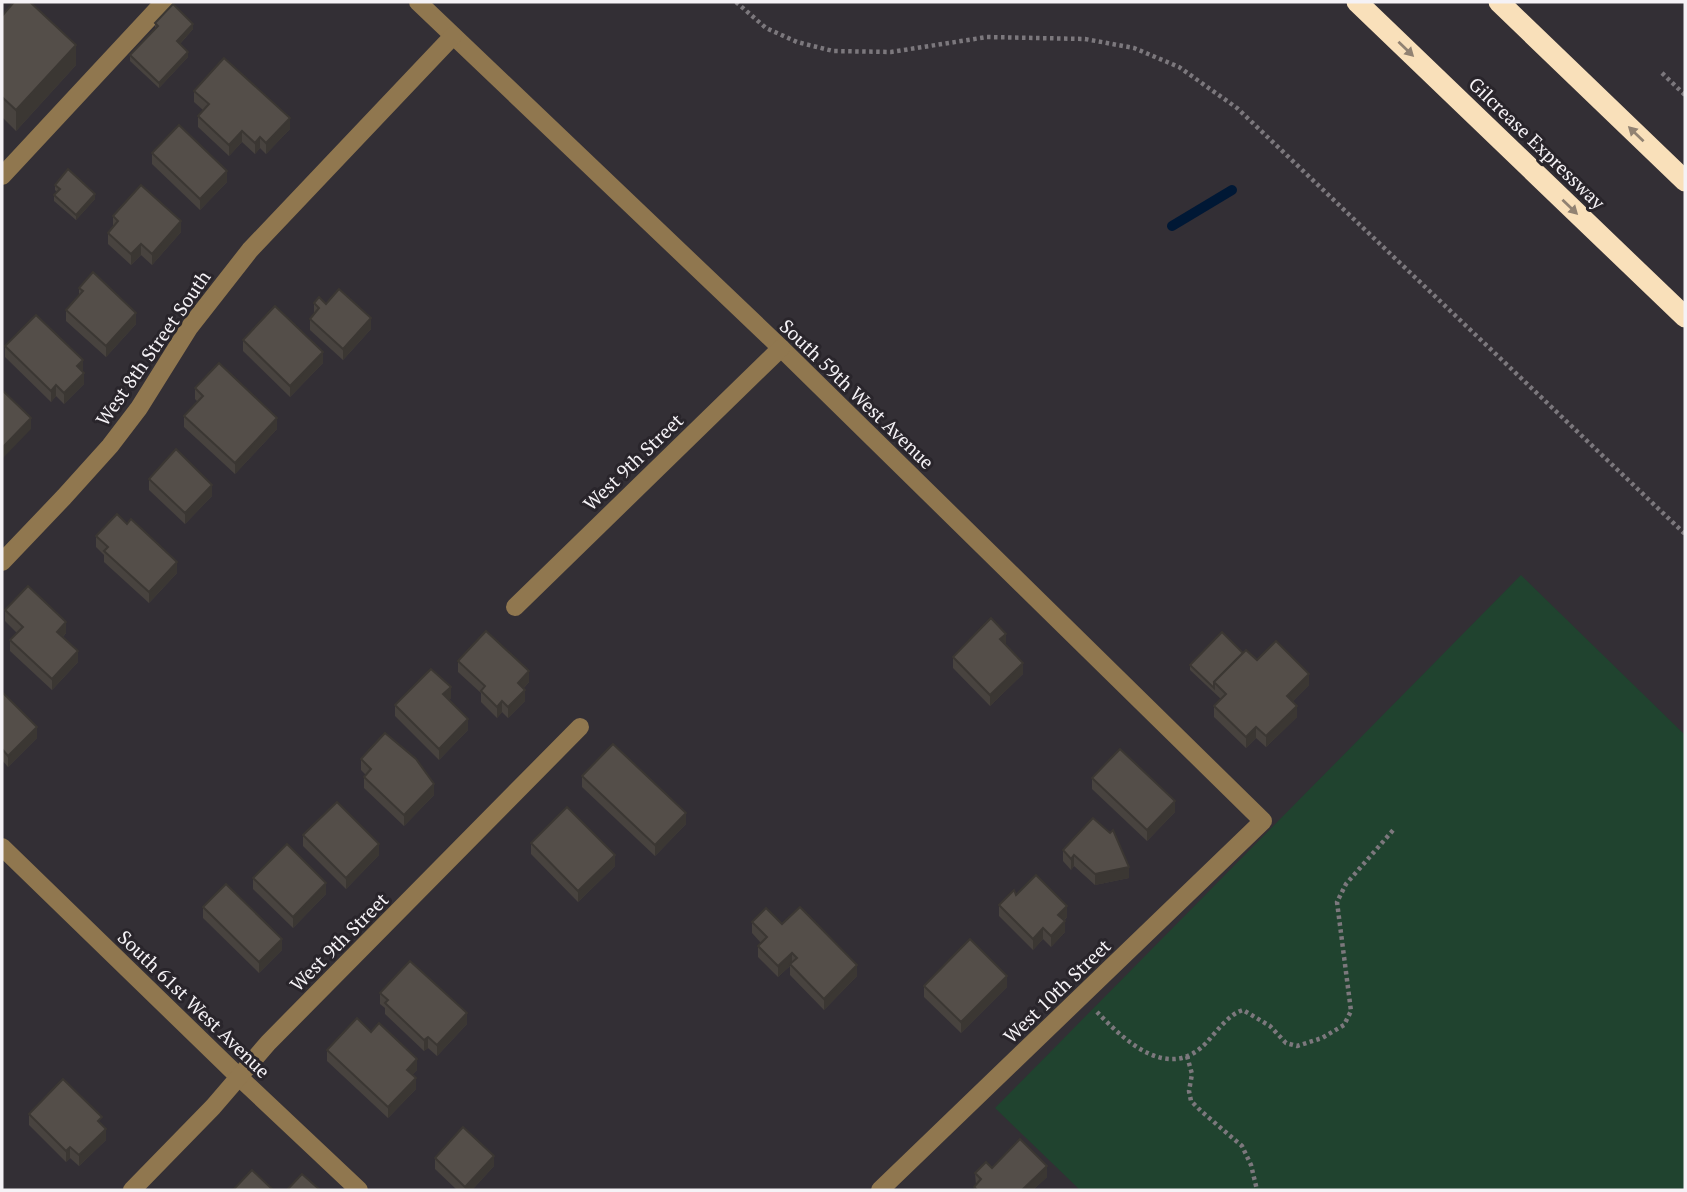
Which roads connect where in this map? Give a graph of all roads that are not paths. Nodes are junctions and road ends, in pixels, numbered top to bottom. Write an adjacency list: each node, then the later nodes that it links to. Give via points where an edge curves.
1 (164, 2): 6 (street)
2 (418, 2): 5 (street, South 59th West Avenue)
3 (1357, 2): 8 (highway, Gilcrease Expressway, one-way to 8)
4 (1499, 2): 7 (highway, one-way to 4)
5 (453, 36): 9 (street, South 59th West Avenue); 10 (street, West 8th Street South, via 250,250 188,328 110,446)
6 (2, 176)
7 (1685, 181)
8 (1685, 317)
9 (781, 348): 11 (street, West 9th Street); 13 (street, South 59th West Avenue)
10 (2, 562)
11 (515, 607)
12 (580, 727): 15 (street, West 9th Street)
13 (1263, 821): 18 (street, West 10th Street)
14 (2, 847): 15 (street, South 61st West Avenue)
15 (239, 1077): 16 (street, West 9th Street); 17 (street, South 61st West Avenue)
16 (132, 1190)
17 (359, 1190)
18 (880, 1190)

